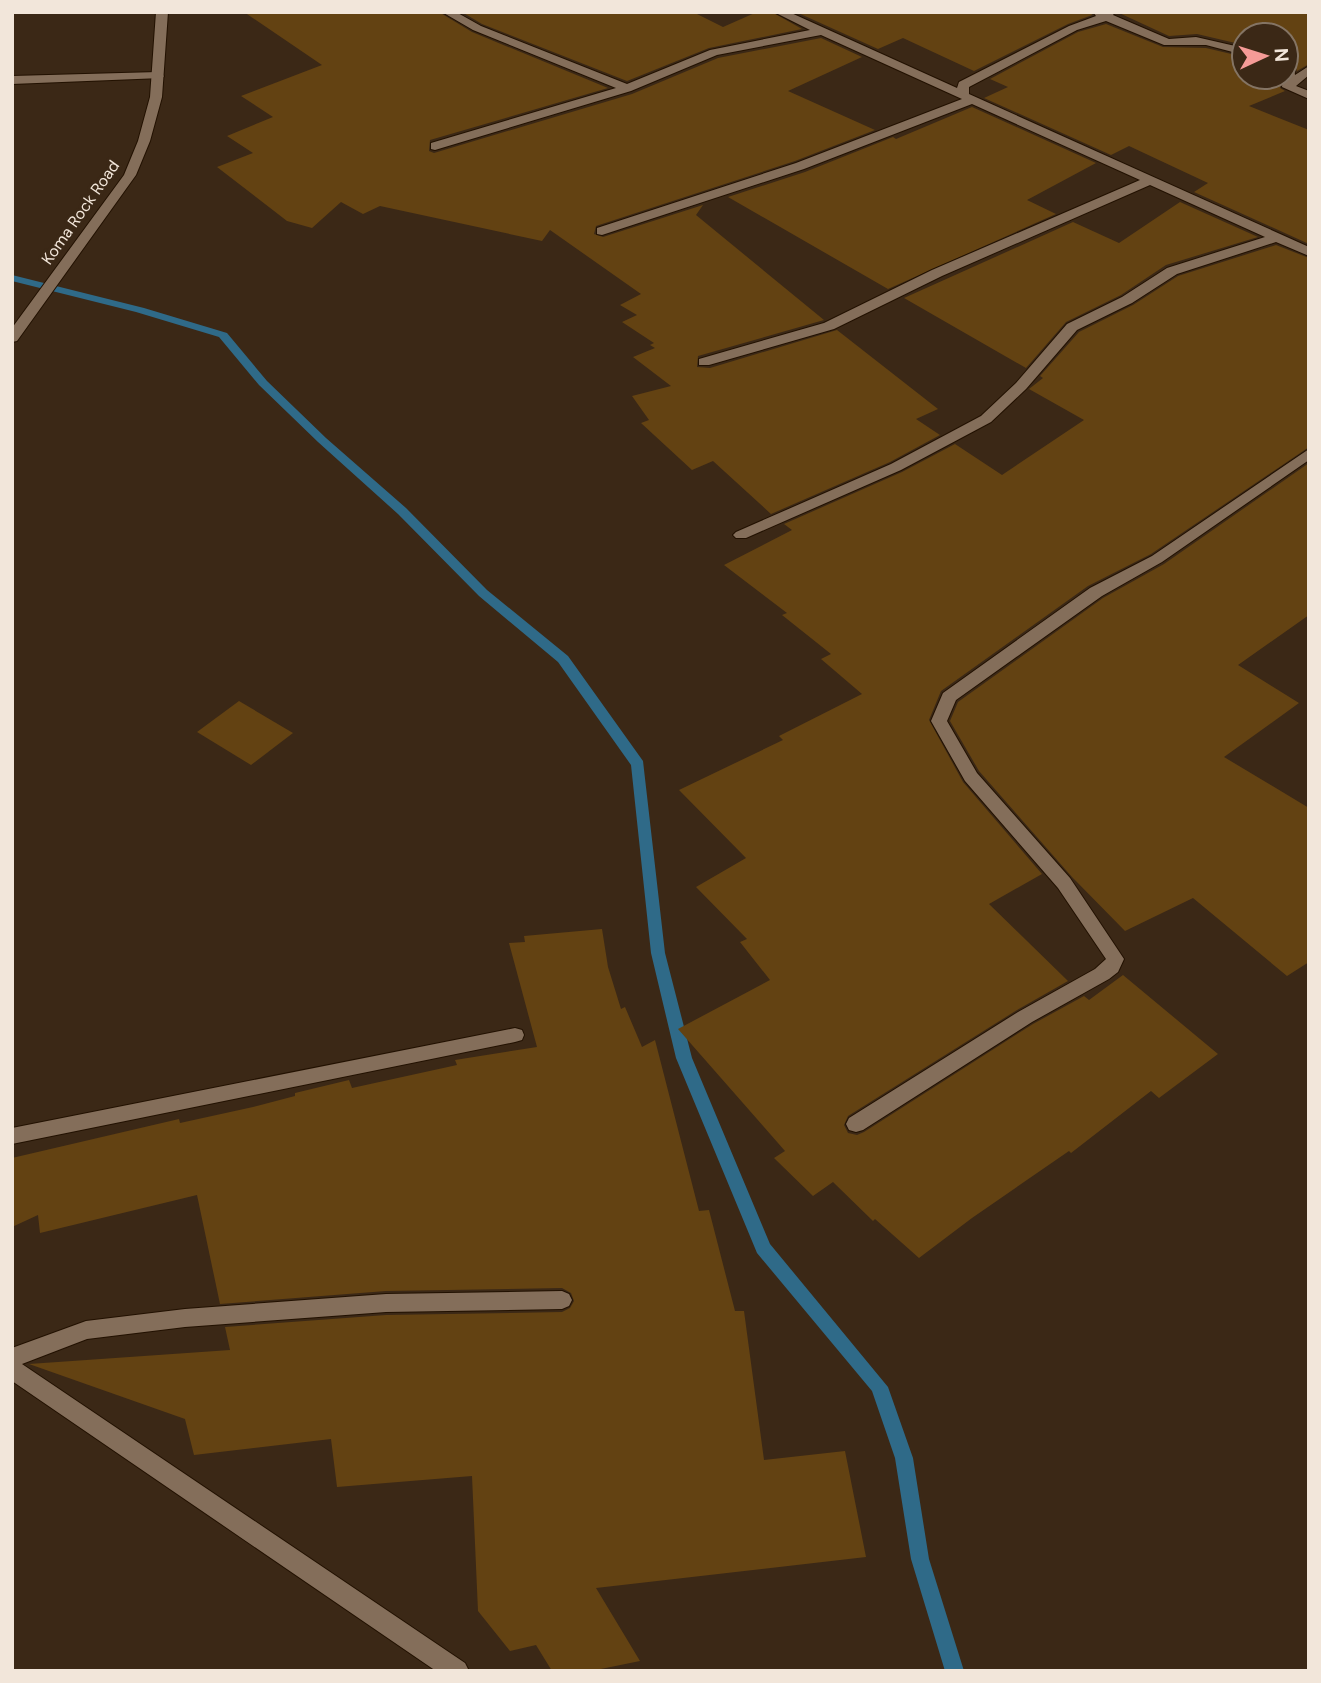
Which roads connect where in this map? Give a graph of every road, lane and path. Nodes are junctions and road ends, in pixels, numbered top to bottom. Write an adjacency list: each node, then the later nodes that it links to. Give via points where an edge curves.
1 (162, 12): 7 (street, Koma Rock Road)
2 (447, 12): 9 (street)
3 (779, 12): 5 (street)
4 (1105, 14): 6 (street, via 1168,43 1179,40); 10 (street, via 963,85)
5 (820, 32): 9 (street, via 714,52); 10 (street)
6 (1230, 47)
7 (158, 76): 8 (street); 16 (street, Koma Rock Road, via 145,141 130,175)
8 (12, 80)
9 (626, 88): 11 (street)
10 (967, 97): 12 (street); 13 (street, via 800,166)
11 (435, 146)
12 (1150, 180): 14 (street); 17 (street, via 937,273 829,326)
13 (602, 231)
14 (1276, 238): 15 (street); 19 (street, via 1172,271 1072,327 986,419 896,467)
15 (1309, 252)
16 (12, 338)
17 (704, 362)
18 (1309, 453): 21 (street, via 1157,559 1096,592 949,696 939,721 971,777 1064,883 1115,959 1102,974)
19 (741, 535)
20 (515, 1035): 22 (street)
21 (856, 1124)
22 (12, 1136)
23 (562, 1300): 24 (street, via 386,1303 185,1318 86,1330)
24 (12, 1358)
25 (12, 1368): 26 (street)
26 (457, 1671)

